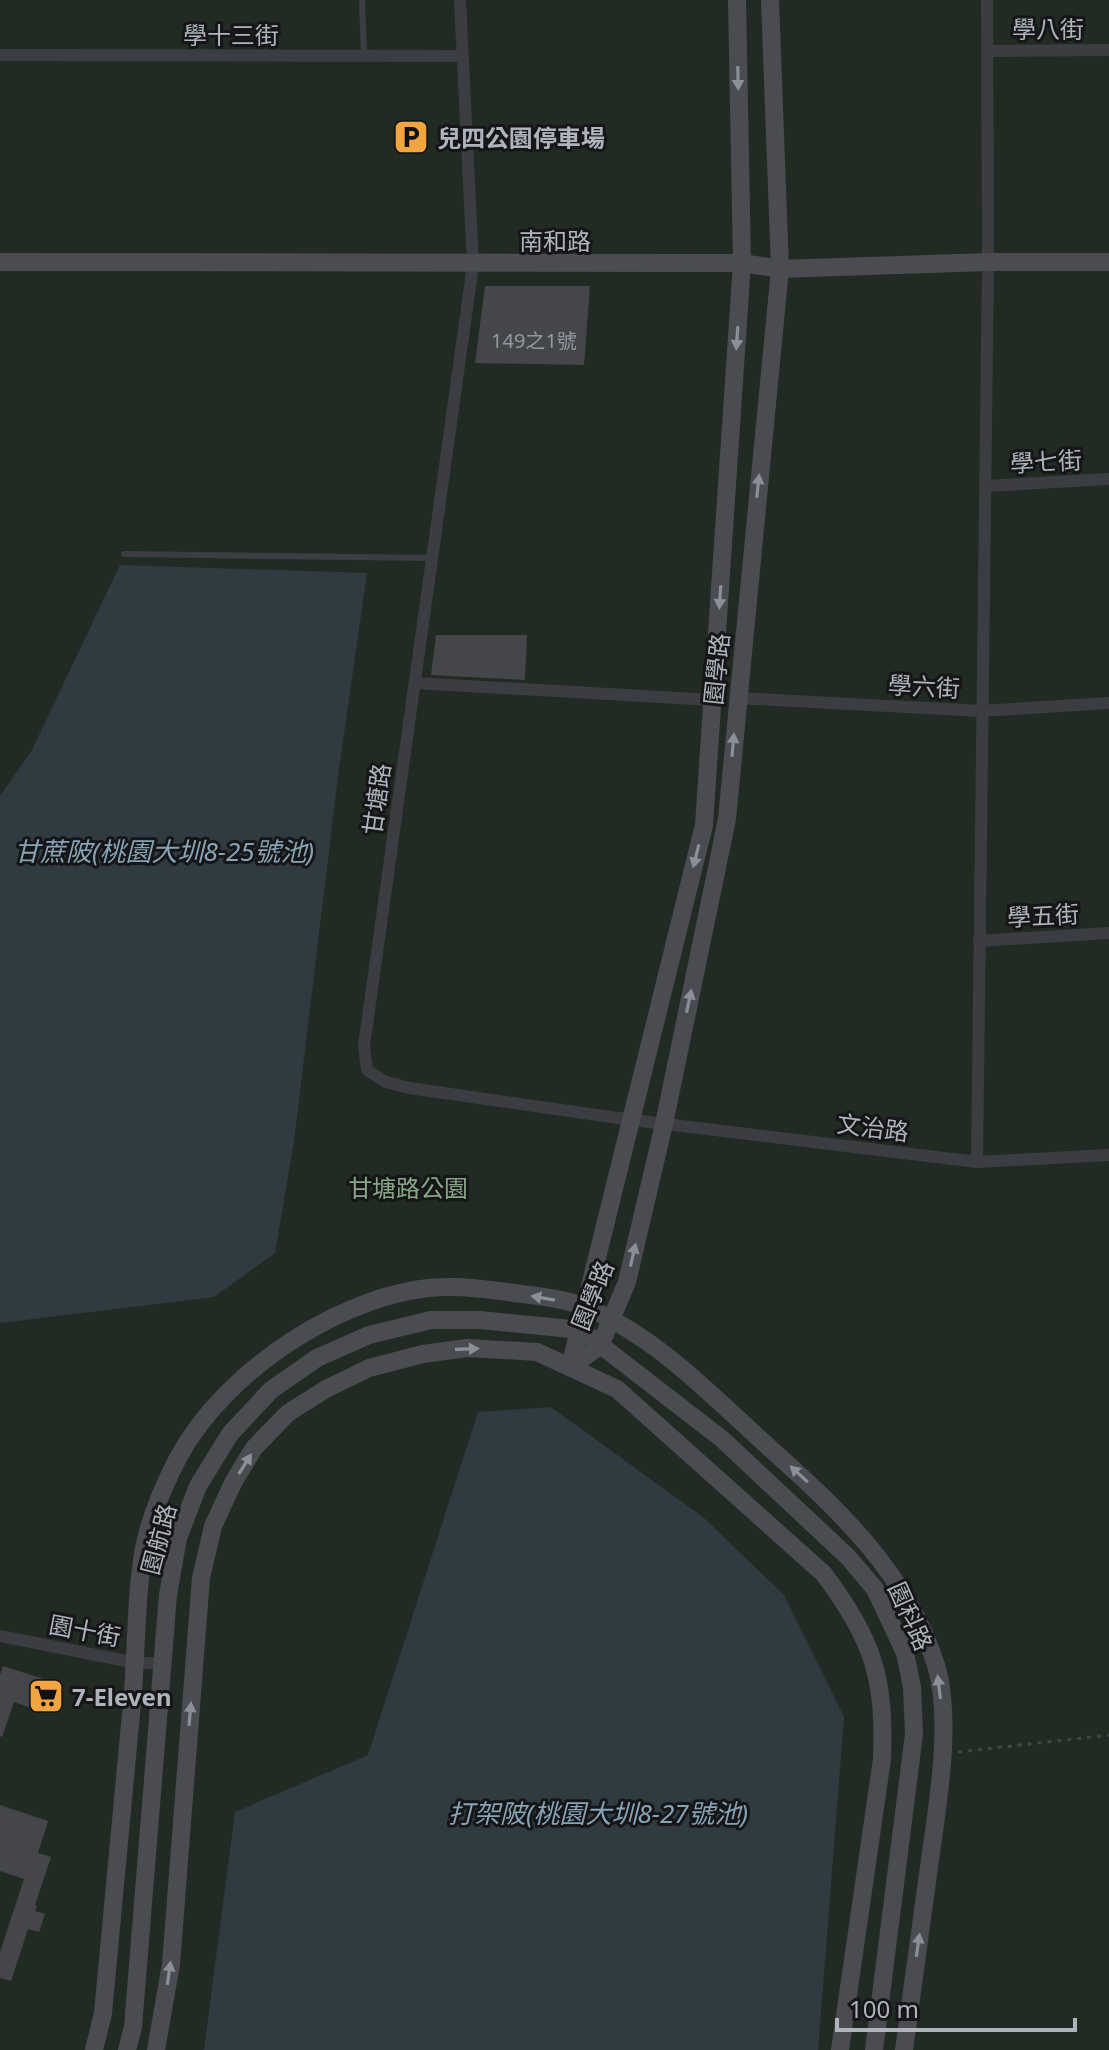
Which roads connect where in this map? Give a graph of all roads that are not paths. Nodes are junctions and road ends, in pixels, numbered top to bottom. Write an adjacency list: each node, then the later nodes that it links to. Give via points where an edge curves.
1 (362, 0): 9 (lane)
2 (460, 0): 10 (street, 甘塘路)
3 (737, 0): 14 (street, 園學路, one-way to 14)
4 (770, 0): 16 (street, 園學路)
5 (987, 0): 7 (street)
6 (1109, 50): 7 (street, 學八街)
7 (988, 51): 12 (street)
8 (0, 55): 9 (street, 學十三街)
9 (364, 56): 10 (street, 學十三街)
10 (462, 56): 15 (street, 甘塘路)
11 (0, 262): 15 (street, 南和路)
12 (988, 262): 13 (street, 南和路); 16 (street, 南和路); 18 (street)
13 (1109, 262)
14 (742, 263): 15 (street, 南和路); 16 (street, 南和路); 23 (street, 園學路, one-way to 23)
15 (473, 265): 20 (street, 甘塘路)
16 (780, 269): 22 (street, 園學路, one-way to 16)
17 (1109, 479): 18 (street, 學七街)
18 (985, 486): 25 (street)
19 (124, 554): 20 (lane)
20 (433, 558): 21 (street, 甘塘路)
21 (415, 683): 23 (street); 28 (street, 甘塘路, via 364,1046 367,1070 409,1088)
22 (737, 698): 25 (street, 學六街); 29 (street, 園學路, one-way to 22, via 727,819)
23 (713, 700): 28 (street, 園學路, one-way to 28, via 704,825)
24 (1109, 703): 25 (street, 學六街)
25 (982, 711): 27 (street)
26 (1109, 933): 27 (street, 學五街)
27 (979, 941): 31 (street)
28 (632, 1120): 29 (street, 文治路); 32 (street, 園學路)
29 (664, 1124): 31 (street, 文治路); 33 (street, 園學路, one-way to 29, via 627,1282)
30 (1109, 1155): 31 (street, 文治路)
31 (977, 1162)
32 (586, 1307): 33 (street); 34 (street, 園學路); 38 (street, one-way to 38, via 489,1290 419,1291 355,1308 286,1343 258,1364 219,1401 181,1453 161,1495 145,1543)
33 (611, 1320): 35 (street, 園學路); 45 (street, one-way to 33, via 940,1786 937,1669 908,1599 879,1556 803,1477 655,1345)
34 (581, 1330): 35 (street, 園科路); 36 (street, 園學路); 39 (street, 園航路, via 431,1320 369,1335 317,1358 271,1390 230,1434 198,1486 178,1538)
35 (600, 1346): 36 (street, 園學路); 44 (street, 園科路, via 722,1439 848,1557 875,1589 905,1653 914,1734)
36 (570, 1367): 42 (street, one-way to 36, via 171,1964 201,1578 213,1526 254,1448 288,1413 326,1389 369,1368 423,1354 467,1348 537,1352); 43 (street, via 617,1389 824,1574 870,1647 884,1717 882,1759)
37 (0, 1636): 38 (street, 園十街)
38 (136, 1663): 39 (street, 園十街); 40 (street, via 103,2013)
39 (163, 1663): 41 (street, 園航路)
40 (94, 2050)
41 (127, 2050)
42 (156, 2050)
43 (840, 2050)
44 (874, 2050)
45 (904, 2050)

